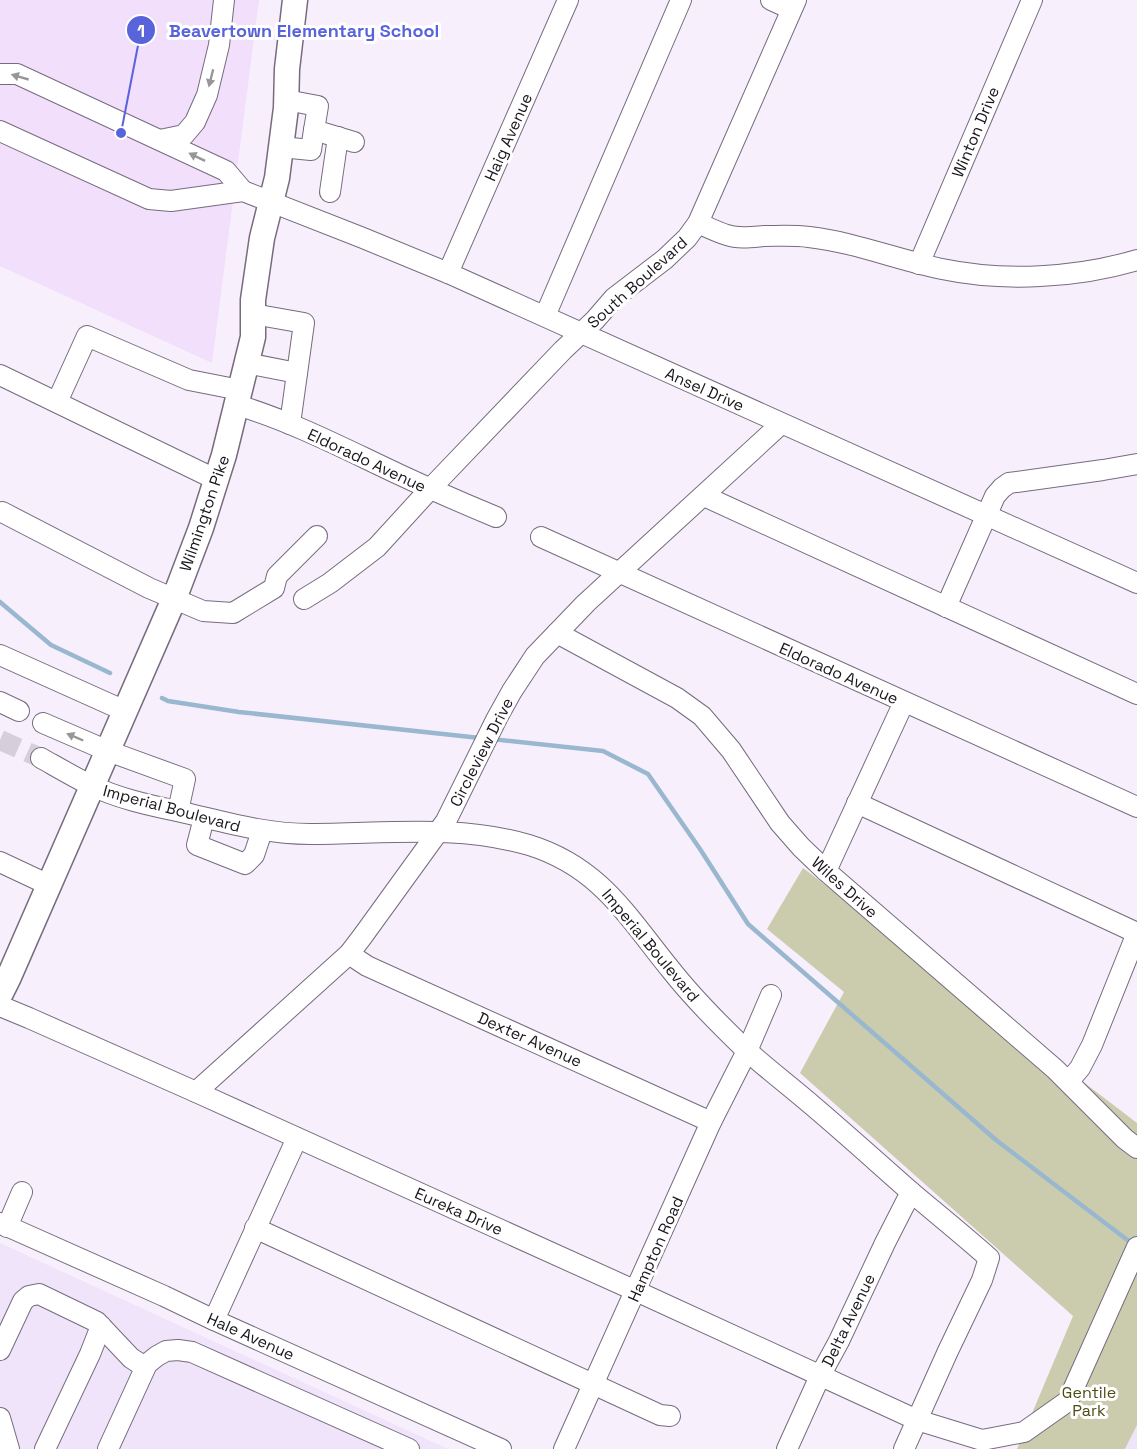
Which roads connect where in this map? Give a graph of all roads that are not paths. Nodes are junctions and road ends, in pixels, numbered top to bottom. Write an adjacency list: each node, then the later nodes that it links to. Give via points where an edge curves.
1 (224, 0): 12 (street, one-way to 12, via 219,45 207,95 195,122 184,135)
2 (295, 0): 9 (main road, Wilmington Pike)
3 (568, 0): 20 (street, Haig Avenue)
4 (681, 0): 22 (street)
5 (771, 0): 7 (street)
6 (1032, 0): 19 (street, Winton Drive)
7 (793, 5): 17 (street)
8 (0, 74): 12 (street, one-way to 8, via 17,74)
9 (286, 100): 10 (street, via 318,106); 13 (main road, Wilmington Pike)
10 (314, 130): 13 (street, via 311,150); 15 (street, via 346,140)
11 (0, 131): 14 (street, via 148,199 171,201)
12 (160, 140): 14 (street, one-way to 12, via 226,171)
13 (281, 147): 16 (main road, Wilmington Pike)
14 (243, 191): 16 (street, Ansel Drive)
15 (330, 192)
16 (271, 202): 20 (street, Ansel Drive); 21 (main road, Wilmington Pike, via 262,238)
17 (698, 223): 19 (street, South Boulevard, via 728,236 810,237); 23 (street, South Boulevard, via 665,259 615,298)
18 (1137, 260): 19 (street, South Boulevard, via 1076,272 1018,277)
19 (919, 264)
20 (448, 273): 22 (street, Ansel Drive)
21 (253, 314): 24 (main road, Wilmington Pike, via 253,337); 25 (street, via 304,323)
22 (545, 316): 23 (street, Ansel Drive)
23 (580, 333): 30 (street, Ansel Drive); 33 (street, South Boulevard)
24 (246, 363): 25 (street); 27 (main road, Wilmington Pike)
25 (297, 373): 29 (street)
26 (0, 375): 28 (street)
27 (238, 398): 28 (street, Eldorado Avenue, via 87,336); 29 (street, Eldorado Avenue); 32 (main road, Wilmington Pike)
28 (57, 402): 32 (street)
29 (290, 424): 33 (street, Eldorado Avenue)
30 (781, 424): 34 (street, Circleview Drive); 36 (street, Ansel Drive)
31 (1137, 464): 36 (street, via 1010,483 995,496)
32 (217, 480): 42 (main road, Wilmington Pike)
33 (430, 489): 37 (street, Eldorado Avenue); 43 (street, South Boulevard, via 377,547)
34 (704, 496): 40 (street, Circleview Drive); 44 (street)
35 (2, 512): 42 (street)
36 (987, 515): 41 (street, Ansel Drive); 44 (street)
37 (496, 517)
38 (317, 536): 42 (street, via 277,576 274,588 233,614 203,611)
39 (541, 537): 40 (street, Eldorado Avenue)
40 (619, 573): 45 (street, Circleview Drive); 49 (street, Eldorado Avenue)
41 (1137, 583)
42 (174, 599): 51 (main road, Wilmington Pike)
43 (304, 599)
44 (946, 607): 47 (street)
45 (557, 633): 61 (street, Circleview Drive, via 535,656 512,691); 63 (street, Wiles Drive, via 677,698 702,716 731,750 780,823)
46 (0, 655): 51 (street)
47 (1137, 694)
48 (0, 702): 50 (street)
49 (904, 702): 56 (street); 57 (street, Eldorado Avenue)
50 (19, 711)
51 (125, 711): 53 (main road, Wilmington Pike)
52 (43, 723): 53 (street, one-way to 52)
53 (108, 751): 55 (main road, Wilmington Pike); 58 (street, via 185,779)
54 (41, 758): 55 (street, Imperial Boulevard)
55 (92, 786): 58 (street, Imperial Boulevard); 64 (main road, Wilmington Pike)
56 (857, 802): 63 (street); 65 (street)
57 (1137, 807)
58 (178, 811): 59 (street, Imperial Boulevard)
59 (204, 818): 60 (street, Imperial Boulevard); 60 (street, via 197,845 245,864 254,855)
60 (262, 831): 61 (street, Imperial Boulevard)
61 (437, 832): 66 (street, Circleview Drive); 70 (street, Imperial Boulevard, via 467,832 531,846 579,869 620,905 706,1011)
62 (0, 862): 64 (street)
63 (826, 872): 71 (street, Wiles Drive)
64 (49, 885): 67 (main road, Wilmington Pike)
65 (1137, 933): 71 (street, via 1092,1045)
66 (349, 954): 72 (street, Circleview Drive); 73 (street, Dexter Avenue, via 367,966)
67 (0, 995)
68 (771, 995): 70 (street, Hampton Road)
69 (0, 1006): 72 (street, Eureka Drive)
70 (747, 1051): 73 (street, Hampton Road); 77 (street, Imperial Boulevard)
71 (1069, 1081): 75 (street, Wiles Drive)
72 (196, 1092): 74 (street, Eureka Drive)
73 (711, 1122): 81 (street, Hampton Road)
74 (297, 1138): 79 (street); 81 (street, Eureka Drive)
75 (1137, 1148)
76 (22, 1192): 78 (street)
77 (911, 1192): 86 (street, Delta Avenue); 90 (street, Imperial Boulevard, via 989,1257)
78 (4, 1225): 82 (street, Hale Avenue)
79 (255, 1228): 82 (street); 87 (street)
80 (1137, 1247): 90 (street, Eureka Drive, via 1068,1401 1024,1432 982,1440)
81 (636, 1291): 86 (street, Eureka Drive); 87 (street, Hampton Road)
82 (214, 1320): 95 (street, Hale Avenue)
83 (101, 1326): 84 (street, via 39,1294 29,1296); 85 (street); 92 (street)
84 (0, 1350)
85 (145, 1367): 93 (street); 94 (street, via 166,1351 192,1352)
86 (820, 1376): 90 (street, Eureka Drive); 97 (street, Delta Avenue)
87 (594, 1385): 88 (street); 96 (street, Hampton Road)
88 (670, 1416)
89 (0, 1418): 91 (street)
90 (917, 1420): 98 (street)
91 (9, 1449)
92 (45, 1449)
93 (108, 1449)
94 (409, 1449)
95 (501, 1449)
96 (564, 1449)
97 (787, 1449)
98 (904, 1449)

